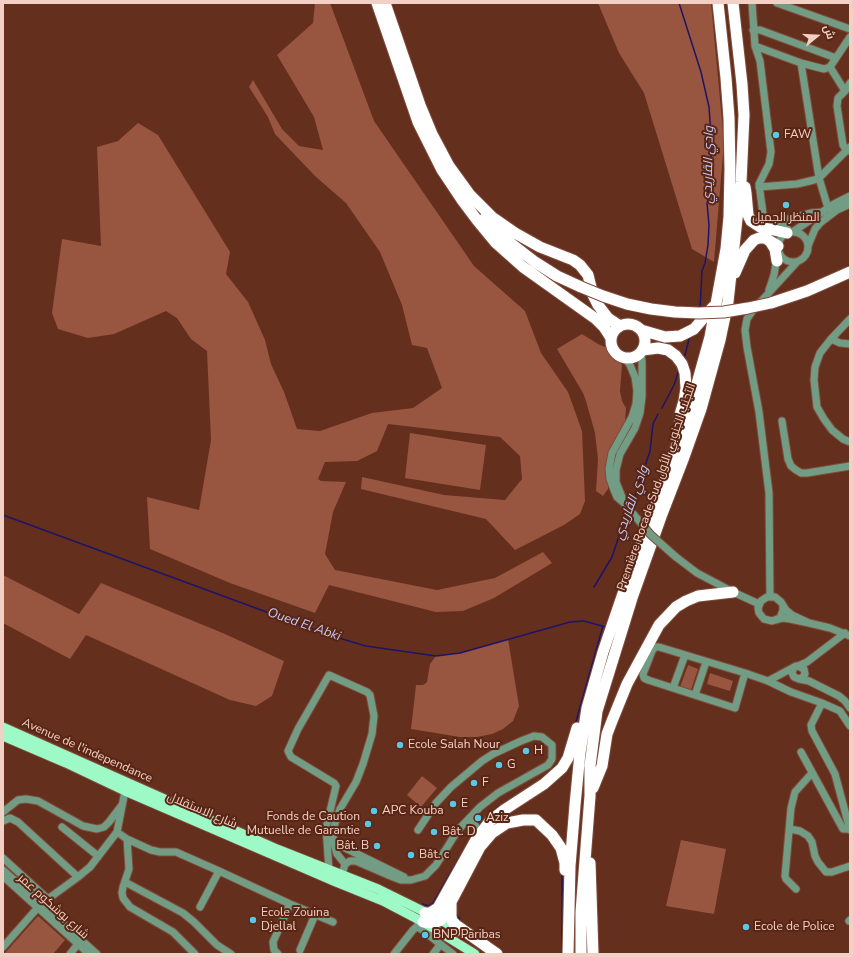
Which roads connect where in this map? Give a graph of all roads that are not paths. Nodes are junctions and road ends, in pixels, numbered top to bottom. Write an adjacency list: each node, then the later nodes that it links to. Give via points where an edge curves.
1 (373, 3): 17 (highway)
2 (377, 3): 17 (highway)
3 (385, 3): 23 (highway, via 417,98 432,134)
4 (718, 3): 34 (highway, Première Rocade Sud التجنب الجنوبي الأول, via 726,78 730,169 726,249)
5 (733, 3): 20 (highway, Première Rocade Sud التجنب الجنوبي الأول, via 744,115)
6 (752, 3): 9 (street)
7 (777, 3): 8 (street)
8 (850, 29)
9 (753, 30): 11 (street); 12 (street, via 760,30)
10 (850, 38): 12 (street)
11 (755, 46): 13 (street); 21 (street, via 760,61 771,152)
12 (836, 58): 14 (street)
13 (801, 62): 14 (street, via 819,68); 19 (street)
14 (830, 67): 16 (street)
15 (850, 83): 16 (street)
16 (845, 91): 18 (street, via 838,98 837,106 843,145)
17 (407, 93): 23 (highway, via 433,154 442,170)
18 (848, 149): 19 (street)
19 (819, 178): 21 (street, via 803,184); 25 (street)
20 (741, 182): 26 (highway, via 746,190 749,218 756,226); 32 (highway, Première Rocade Sud التجنب الجنوبي الأول)
21 (759, 187): 26 (street)
22 (850, 196): 25 (street)
23 (466, 198): 33 (highway, bridge, via 524,255 557,276 627,304 699,313 748,308); 36 (highway, via 515,233 580,265 590,279 598,305 608,318); 38 (highway, via 496,243 522,267 596,319)
24 (850, 204): 28 (street, via 820,223)
25 (826, 210): 26 (street, via 784,220); 27 (street)
26 (767, 227): 27 (highway); 29 (highway); 32 (highway, via 762,238 750,244 743,254)
27 (790, 232): 28 (street, via 802,234); 29 (street, via 779,240)
28 (808, 246): 30 (street, via 806,256)
29 (777, 252): 30 (street, via 787,261); 33 (street)
30 (797, 262): 33 (street)
31 (850, 272): 33 (highway, via 807,291)
32 (730, 287): 75 (highway, Première Rocade Sud التجنب الجنوبي الأول, via 720,340 701,409 632,598 597,711 590,766)
33 (768, 300): 49 (street, via 752,310 746,324 745,335 758,405 768,492)
34 (715, 305): 37 (highway, via 694,329 680,336 665,337); 46 (highway, Première Rocade Sud التجنب الجنوبي الأول, via 710,337 697,386)
35 (850, 319): 39 (street)
36 (620, 326): 37 (highway, via 632,324); 38 (highway)
37 (641, 330): 41 (highway, via 645,340)
38 (612, 338): 42 (highway, via 613,349)
39 (830, 339): 40 (street); 44 (street, via 820,353 815,367 817,407 832,430)
40 (850, 344)
41 (642, 351): 42 (highway, via 635,357); 46 (highway, via 658,348 668,350 679,360 685,373 684,401 663,468); 47 (street, via 640,413 620,454 616,470 616,482)
42 (624, 357): 47 (street, via 635,377 636,404 632,417 612,453 609,469 617,497)
43 (782, 421): 45 (street, via 788,458 796,470 807,473)
44 (850, 442)
45 (850, 466)
46 (660, 493): 50 (highway, Première Rocade Sud التجنب الجنوبي الأول)
47 (624, 503): 48 (street, bridge, via 651,535 676,557 697,573)
48 (733, 592): 51 (street); 75 (highway, via 698,596 672,610 659,625 627,684 615,713 607,734 602,766)
49 (770, 596): 51 (street, via 763,598); 52 (street, via 778,599)
50 (620, 603): 83 (highway, via 609,624 597,658 574,740 562,768 544,784); 125 (highway, Première Rocade Sud التجنب الجنوبي الأول, via 593,684 583,729 570,866)
51 (759, 604): 53 (street, via 761,616 768,621)
52 (783, 606): 53 (street, via 782,615); 54 (street, via 792,615)
53 (776, 620): 54 (street, via 790,618)
54 (809, 623): 55 (street)
55 (847, 635): 58 (street)
56 (685, 655): 57 (street); 63 (street); 63 (street, via 659,647 652,650 644,676 646,679)
57 (706, 662): 60 (street); 65 (street)
58 (807, 662): 59 (street); 61 (street)
59 (796, 667): 61 (street, via 802,667); 61 (street, via 792,673); 62 (street)
60 (745, 673): 62 (street); 65 (street, via 735,708)
61 (801, 676): 64 (street); 67 (street, via 839,696)
62 (768, 681): 64 (street)
63 (673, 688): 65 (street)
64 (791, 692): 66 (street)
65 (695, 695)
66 (822, 703): 68 (street); 84 (street, via 811,725 812,731 835,774)
67 (849, 705): 68 (street)
68 (840, 711): 69 (street)
69 (850, 726)
70 (3, 727): 71 (main road, Avenue de l'independance)
71 (6, 736): 74 (main road, شارع الاستقلال); 93 (main road, Avenue de l'independance)
72 (801, 752): 73 (street)
73 (812, 773): 81 (street, via 795,792); 84 (street, via 843,829)
74 (125, 791): 76 (street); 107 (main road, شارع الاستقلال)
75 (590, 796): 126 (highway, Première Rocade Sud التجنب الجنوبي الأول, via 583,872); 127 (highway)
76 (122, 805): 77 (street, via 104,827 97,829 83,826 38,801 18,800); 85 (street)
77 (3, 812)
78 (470, 818): 82 (street, via 498,793 548,765 552,758 552,745 542,737 534,736 493,754 451,787 436,803); 83 (street); 98 (street, via 458,830 430,872)
79 (3, 821): 97 (street, via 10,818 18,822)
80 (62, 827): 88 (street)
81 (790, 829): 91 (street, via 808,836 815,856 826,872); 100 (street, via 785,876)
82 (418, 830)
83 (477, 830): 107 (highway)
84 (850, 830)
85 (117, 832): 86 (street); 88 (street)
86 (127, 839): 94 (street, via 151,850 176,852); 99 (street, via 129,869)
87 (343, 847): 98 (street)
88 (98, 856): 97 (street)
89 (3, 858): 101 (street)
90 (345, 864): 93 (street, via 336,854 333,835 335,823 363,764 372,734 374,716 370,695 367,692 329,675 288,751 292,757 336,786 326,828); 95 (street); 98 (street, via 356,861 393,877)
91 (850, 866)
92 (3, 870): 104 (street)
93 (329, 870): 95 (main road, Avenue de l'independance)
94 (219, 871): 103 (street); 105 (street)
95 (342, 875): 107 (main road, Avenue de l'independance, via 378,889)
96 (3, 876): 104 (street, شارع بوشكوم عمر)
97 (78, 877): 101 (street)
98 (411, 880)
99 (126, 882): 116 (street, via 122,893 130,907 173,932); 117 (street, via 183,913 217,945)
100 (796, 889)
101 (48, 899): 104 (street)
102 (451, 902): 107 (highway); 124 (highway, via 452,921); 125 (highway, via 480,847 492,833 507,823 536,820 561,848 565,863)
103 (290, 904): 106 (street); 118 (street, via 273,946)
104 (39, 906): 109 (street, شارع بوشكوم عمر); 111 (street); 115 (street)
105 (200, 907)
106 (315, 915): 108 (street); 112 (street)
107 (431, 920): 110 (street); 119 (street); 122 (main road, شارع الاستقلال); 123 (main road, شارع الاستقلال)
108 (333, 922)
109 (78, 944): 113 (street); 114 (street, شارع بوشكوم عمر)
110 (440, 945): 120 (street); 121 (street)
111 (3, 947)
112 (300, 950)
113 (70, 954)
114 (89, 954)
115 (97, 954)
116 (195, 954)
117 (231, 954)
118 (278, 954)
119 (394, 954)
120 (433, 954)
121 (453, 954)
122 (475, 954)
123 (492, 954)
124 (497, 954)
125 (568, 954)
126 (580, 954)
127 (593, 954)

